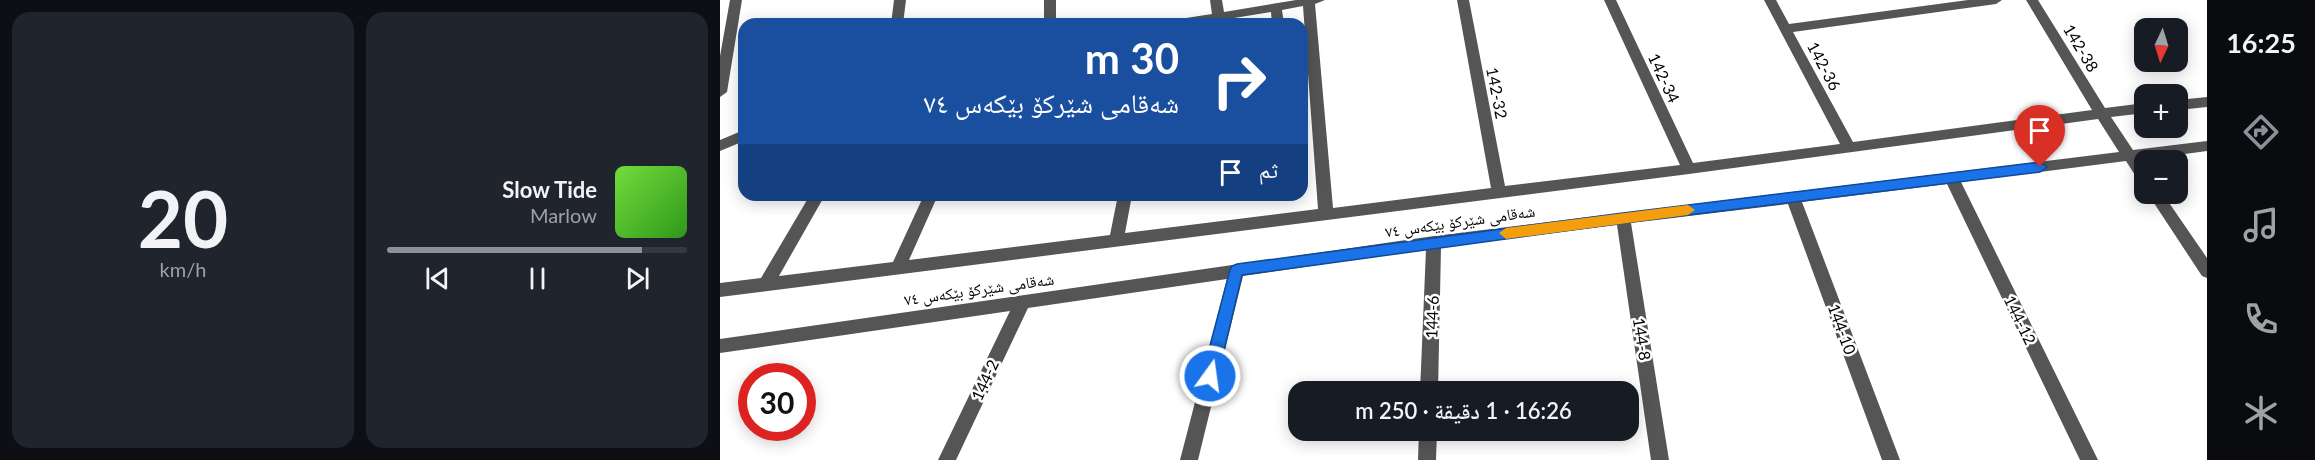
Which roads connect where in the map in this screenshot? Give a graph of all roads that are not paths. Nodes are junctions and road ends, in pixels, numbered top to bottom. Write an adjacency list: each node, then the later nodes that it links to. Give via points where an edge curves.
1 (736, 0): 18 (street)
2 (900, 0): 13 (street)
3 (1050, 0): 14 (street)
4 (1216, 0): 12 (street)
5 (1463, 0): 31 (street, 142-32)
6 (1610, 0): 29 (street, 142-34)
7 (1770, 0): 17 (street, 142-36)
8 (1996, 0): 17 (street)
9 (2032, 0): 22 (street, 142-38)
10 (1314, 1): 11 (street); 37 (street)
11 (1276, 7): 12 (street); 16 (street)
12 (1219, 16): 15 (street)
13 (898, 18)
14 (1050, 18)
15 (1208, 18)
16 (1277, 18)
17 (1786, 29): 26 (street, 142-36)
18 (720, 92)
19 (2207, 102): 20 (street)
20 (2188, 104)
21 (2134, 109): 22 (street, شەقامی شێرکۆ بێکەس ٧٤)
22 (2101, 113): 26 (street, شەقامی شێرکۆ بێکەس ٧٤); 27 (street, 142-38)
23 (738, 138): 24 (street)
24 (720, 146)
25 (2207, 146): 27 (street, شەقامی شێرکۆ بێکەس ٧٤)
26 (1850, 148): 29 (street, شەقامی شێرکۆ بێکەس ٧٤)
27 (2128, 155): 28 (street, 142-38); 30 (street, شەقامی شێرکۆ بێکەس ٧٤)
28 (2134, 163)
29 (1689, 170): 31 (street, شەقامی شێرکۆ بێکەس ٧٤)
30 (1952, 179): 32 (street, شەقامی شێرکۆ بێکەس ٧٤); 55 (street, 144-12)
31 (1500, 193): 37 (street, شەقامی شێرکۆ بێکەس ٧٤)
32 (1793, 197): 38 (street, شەقامی شێرکۆ بێکەس ٧٤); 54 (street, 144-10)
33 (814, 201): 44 (street)
34 (928, 201): 41 (street)
35 (1124, 201): 39 (street)
36 (2162, 204): 43 (street)
37 (1326, 215): 39 (street, شەقامی شێرکۆ بێکەس ٧٤)
38 (1623, 218): 40 (street, شەقامی شێرکۆ بێکەس ٧٤); 53 (street, 144-8)
39 (1116, 241): 41 (street, شەقامی شێرکۆ بێکەس ٧٤)
40 (1434, 242): 42 (street, شەقامی شێرکۆ بێکەس ٧٤); 48 (street, 144-6)
41 (897, 269): 44 (street, شەقامی شێرکۆ بێکەس ٧٤)
42 (1237, 270): 46 (street, شەقامی شێرکۆ بێکەس ٧٤); 51 (street)
43 (2207, 271)
44 (766, 284): 45 (street, شەقامی شێرکۆ بێکەس ٧٤)
45 (720, 290)
46 (1023, 301): 47 (street, شەقامی شێرکۆ بێکەس ٧٤); 50 (street, 144-2)
47 (720, 346)
48 (1429, 381)
49 (1428, 441): 52 (street)
50 (947, 460)
51 (1189, 460)
52 (1427, 460)
53 (1660, 460)
54 (1891, 460)
55 (2089, 460)

